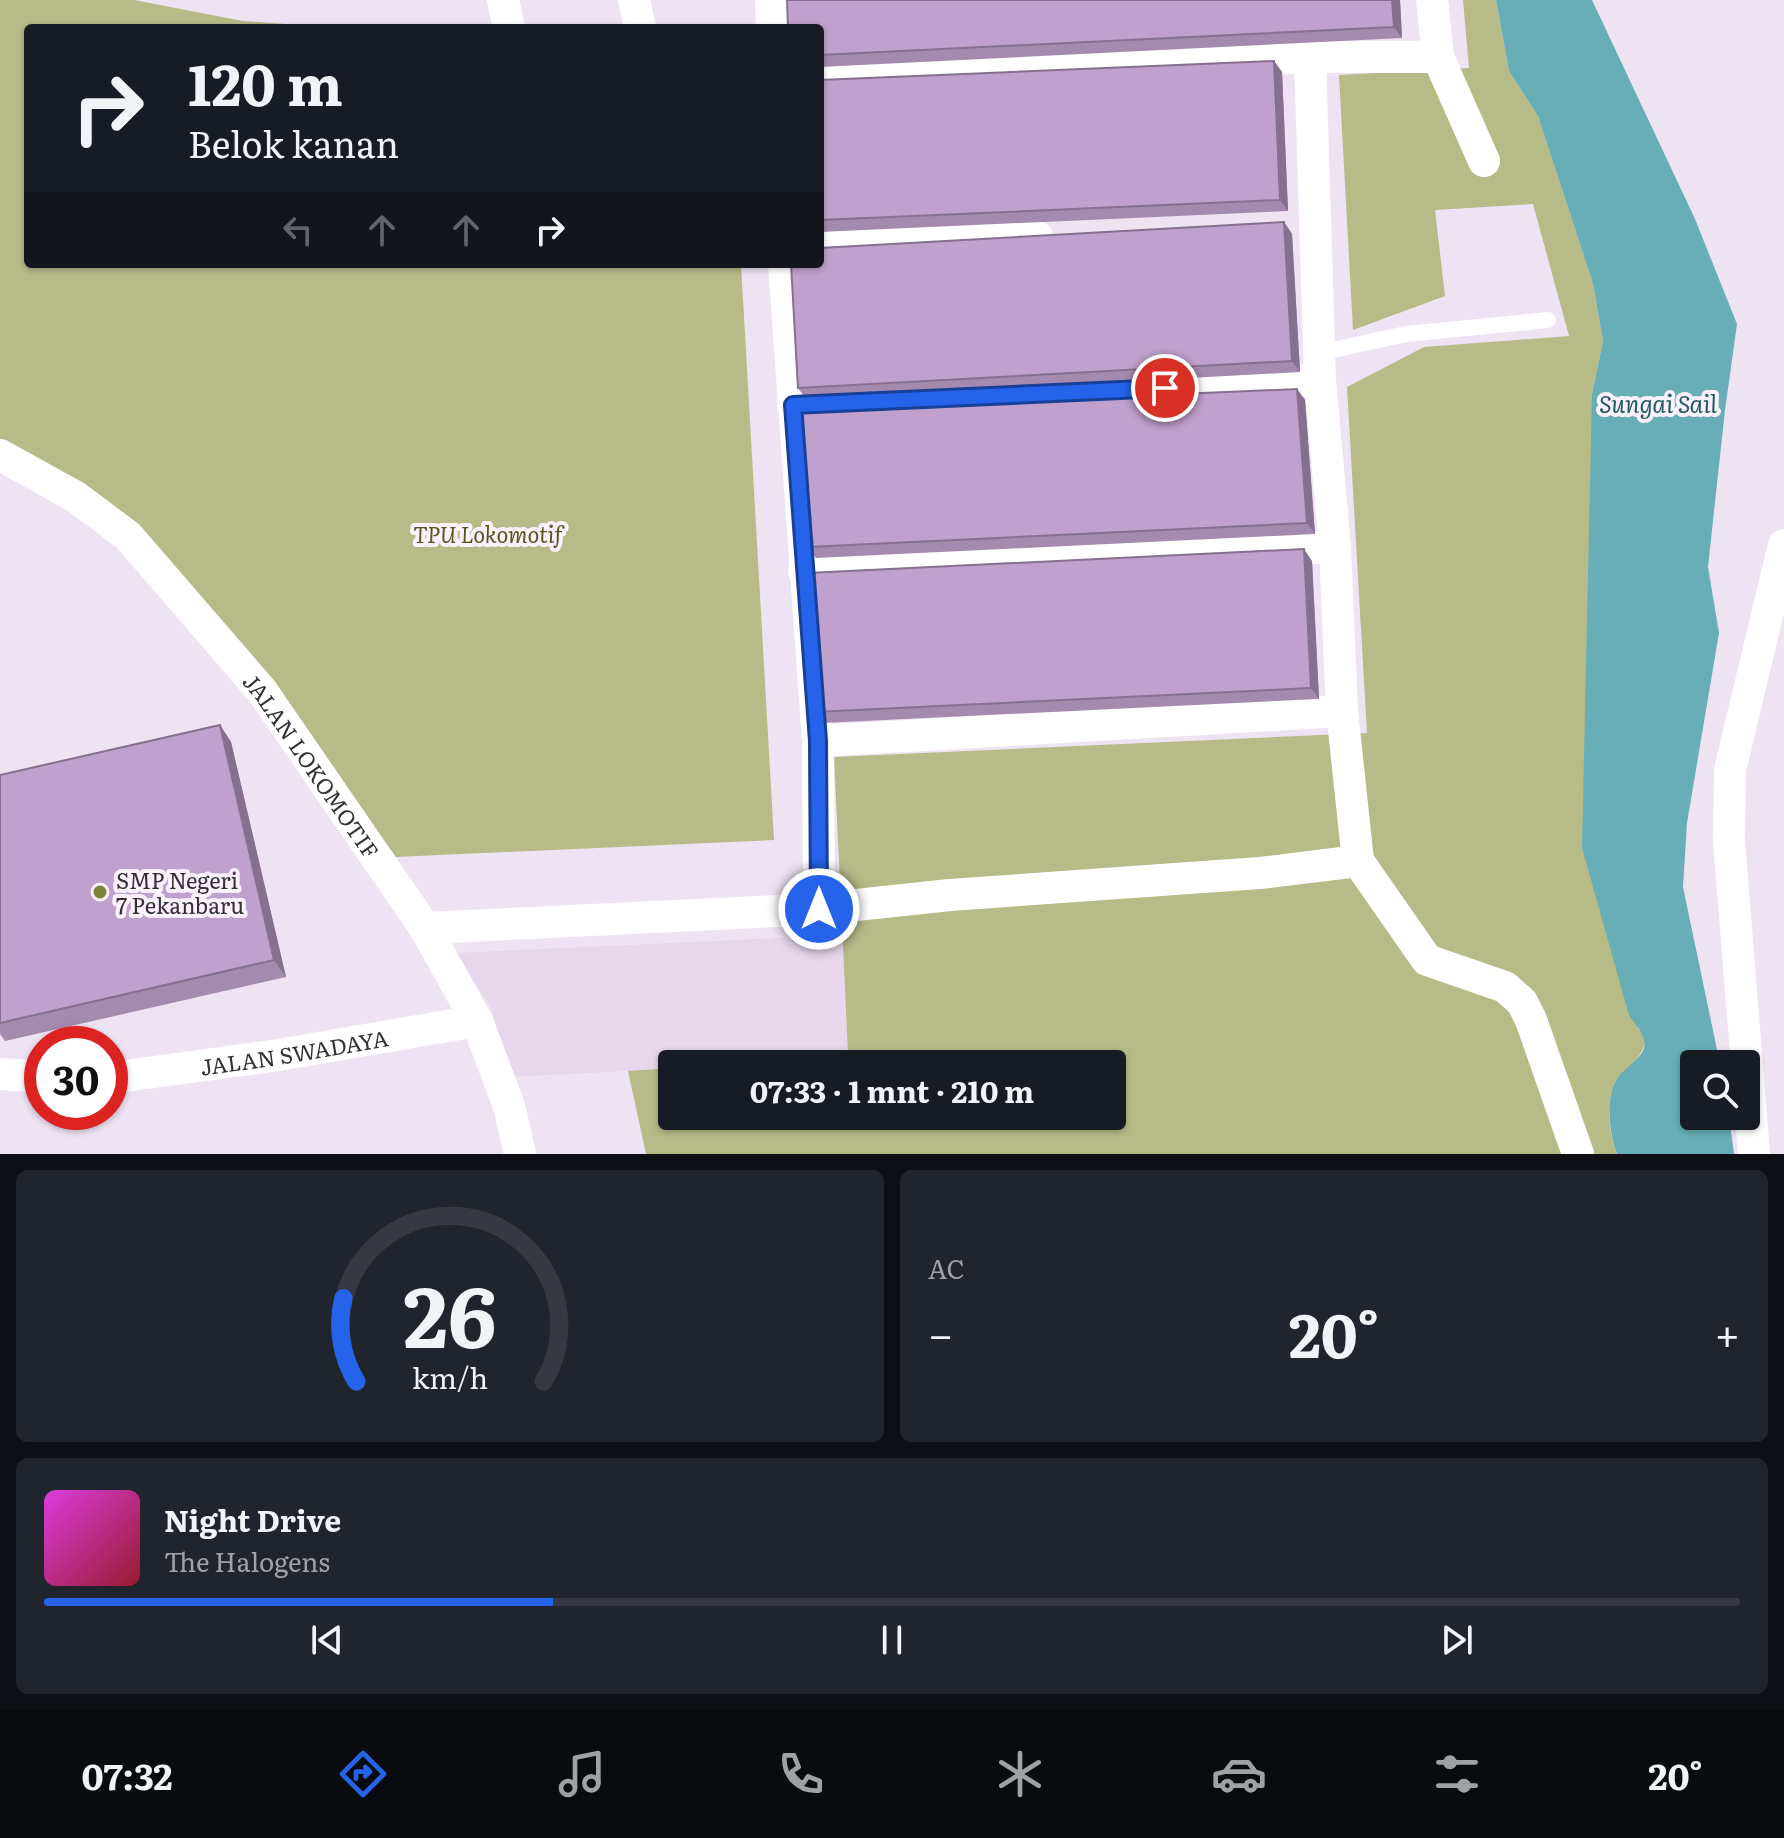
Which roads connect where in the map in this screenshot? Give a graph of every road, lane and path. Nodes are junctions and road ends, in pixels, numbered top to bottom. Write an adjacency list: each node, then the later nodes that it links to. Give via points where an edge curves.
1 (503, 0): 5 (street)
2 (634, 0): 6 (street)
3 (771, 0): 7 (street)
4 (1432, 0): 9 (street)
5 (508, 24)
6 (639, 24)
7 (772, 24)
8 (1310, 57): 9 (street); 10 (street); 12 (street)
9 (1438, 57): 11 (street)
10 (824, 80)
11 (1484, 161)
12 (1315, 225): 13 (street); 18 (street)
13 (1283, 226)
14 (1059, 236): 15 (street)
15 (824, 246)
16 (784, 268): 19 (street)
17 (1548, 320): 18 (lane, via 1406,334)
18 (1320, 367): 19 (street); 22 (street)
19 (793, 405): 23 (street)
20 (0, 455): 28 (street, JALAN LOKOMOTIF, via 76,497 128,536 262,691)
21 (1784, 545): 35 (street, via 1730,770 1728,802)
22 (1335, 547): 23 (street); 24 (street)
23 (804, 571): 25 (street)
24 (1342, 711): 25 (street); 26 (street)
25 (818, 741): 27 (street)
26 (1358, 861): 27 (street); 34 (street, via 1427,960 1505,987 1522,1002)
27 (819, 909): 28 (street)
28 (425, 928): 29 (street, JALAN LOKOMOTIF)
29 (477, 1021): 32 (street, JALAN SWADAYA); 33 (street, JALAN LOKOMOTIF, via 509,1106)
30 (0, 1074): 31 (street)
31 (24, 1076)
32 (128, 1076)
33 (520, 1154)
34 (1578, 1154)
35 (1754, 1154)

